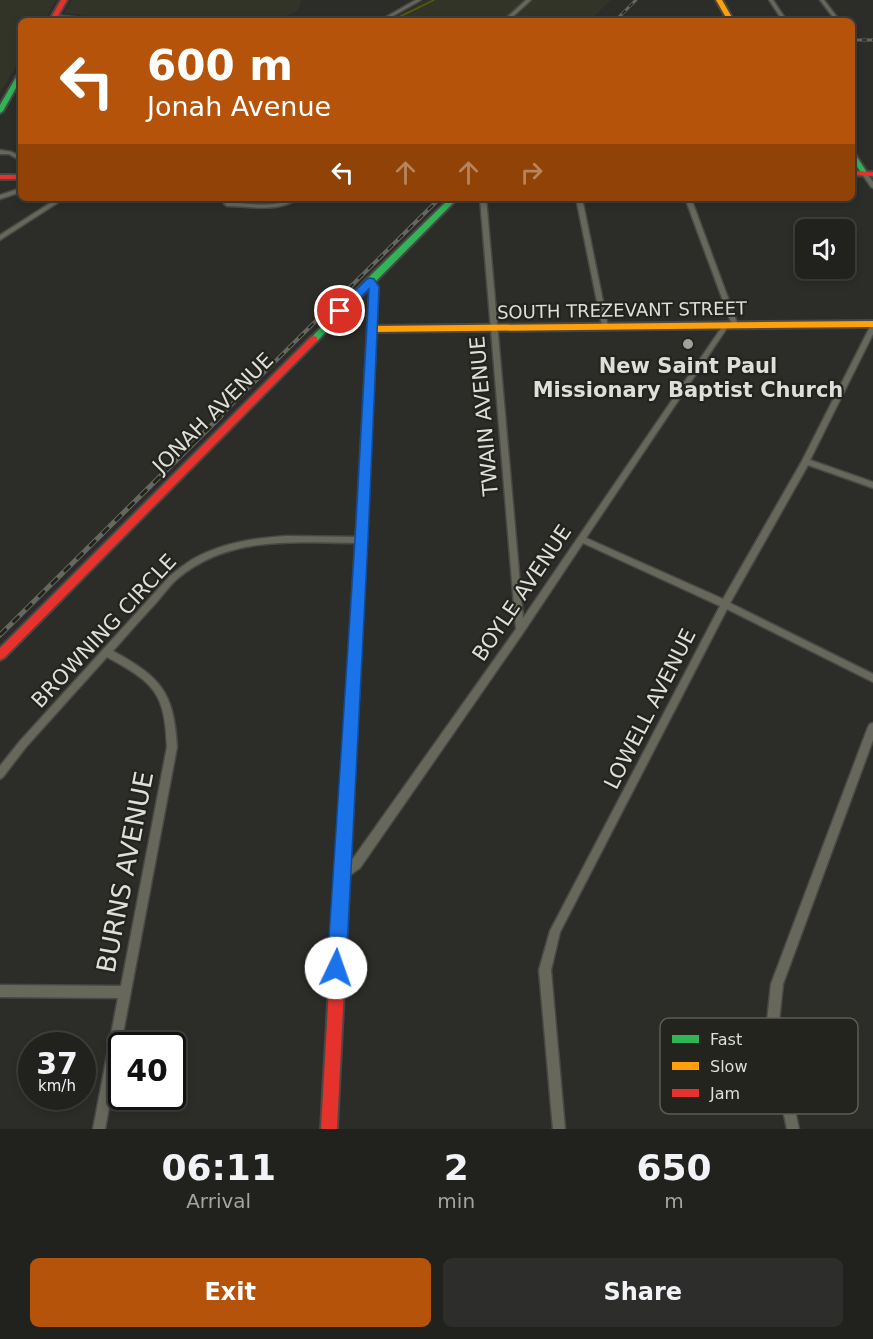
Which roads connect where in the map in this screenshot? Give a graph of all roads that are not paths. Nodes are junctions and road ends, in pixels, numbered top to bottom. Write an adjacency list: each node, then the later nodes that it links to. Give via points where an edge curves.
1 (64, 0): 7 (street)
2 (419, 0): 8 (street)
3 (529, 0): 9 (street)
4 (719, 0): 10 (street)
5 (771, 0): 11 (street)
6 (822, 0): 12 (street)
7 (53, 18)
8 (386, 18)
9 (508, 18)
10 (728, 18)
11 (783, 18)
12 (836, 18)
13 (18, 79): 14 (street)
14 (0, 111)
15 (0, 152): 16 (street)
16 (18, 157)
17 (855, 158): 18 (street)
18 (869, 174): 21 (street)
19 (0, 177): 20 (street)
20 (18, 177)
21 (873, 186)
22 (18, 191): 23 (street)
23 (0, 197)
24 (57, 201): 31 (street)
25 (292, 201): 30 (street, via 277,205)
26 (451, 201): 32 (street, JONAH AVENUE)
27 (483, 201): 36 (street, TWAIN AVENUE)
28 (580, 201): 35 (street)
29 (689, 201): 33 (street)
30 (227, 204)
31 (0, 238)
32 (370, 281): 37 (street, via 374,287); 45 (street, JONAH AVENUE)
33 (731, 325): 34 (street, SOUTH TREZEVANT STREET); 35 (street, SOUTH TREZEVANT STREET); 40 (street, BOYLE AVENUE)
34 (873, 325): 38 (street, LOWELL AVENUE)
35 (605, 326): 36 (street, SOUTH TREZEVANT STREET)
36 (495, 328): 37 (street, SOUTH TREZEVANT STREET); 43 (street, TWAIN AVENUE)
37 (372, 329): 41 (street)
38 (806, 461): 39 (street); 42 (street, LOWELL AVENUE)
39 (873, 485)
40 (581, 539): 42 (street); 43 (street, BOYLE AVENUE)
41 (362, 540): 44 (street, BROWNING CIRCLE, via 258,542 214,551 173,578); 49 (street)
42 (725, 604): 46 (street); 56 (street, LOWELL AVENUE, via 555,931 545,970)
43 (520, 630): 49 (street, BOYLE AVENUE, via 356,864)
44 (107, 652): 48 (street, BROWNING CIRCLE); 51 (street, BURNS AVENUE, via 152,679 168,705 172,731)
45 (0, 655)
46 (873, 678)
47 (873, 727): 52 (street, via 777,984)
48 (0, 774)
49 (341, 877): 55 (street)
50 (0, 991): 51 (street)
51 (125, 992): 54 (street, BURNS AVENUE)
52 (773, 1018)
53 (790, 1114): 57 (street)
54 (99, 1129)
55 (329, 1129)
56 (559, 1129)
57 (793, 1129)

